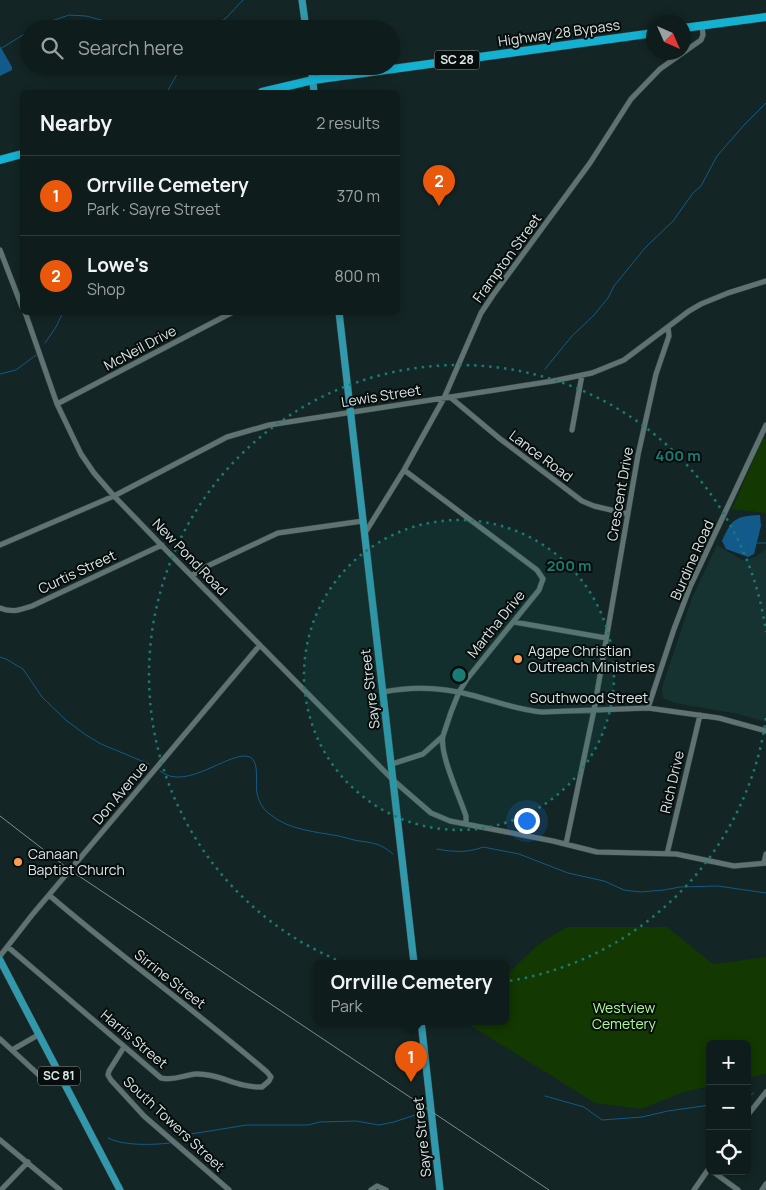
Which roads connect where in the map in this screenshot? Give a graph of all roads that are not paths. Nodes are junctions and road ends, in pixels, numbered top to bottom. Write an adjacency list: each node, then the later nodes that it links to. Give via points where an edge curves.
1 (302, 0): 3 (main road)
2 (766, 17): 4 (highway)
3 (305, 20)
4 (702, 26): 5 (highway); 24 (street, Frampton Street, via 701,40 660,70 632,99 590,163 481,312)
5 (691, 27)
6 (646, 34): 7 (highway, Highway 28 Bypass / SC 28)
7 (400, 68)
8 (312, 75): 10 (main road)
9 (348, 75): 10 (highway, Highway 28 Bypass / SC 28)
10 (312, 80): 11 (highway, Highway 28 Bypass / SC 28); 12 (main road)
11 (270, 90)
12 (314, 90)
13 (20, 155): 14 (highway)
14 (0, 160)
15 (0, 250): 17 (street)
16 (766, 281): 21 (street, Lewis Street, via 702,304)
17 (20, 299)
18 (26, 315): 25 (street, New Pond Road)
19 (228, 315): 25 (street, McNeil Drive)
20 (339, 315): 26 (main road, Sayre Street)
21 (668, 327): 22 (street, Lewis Street, via 624,360); 31 (street, Crescent Drive, via 669,336 651,394)
22 (582, 375): 23 (street, Lewis Street); 28 (street)
23 (450, 397): 24 (street, Lewis Street); 31 (street, Lance Road, via 582,501)
24 (444, 398): 26 (street, Lewis Street); 29 (street, Frampton Street)
25 (57, 404): 30 (street, New Pond Road, via 81,454)
26 (351, 412): 30 (street, Lewis Street, via 238,433); 32 (main road, Sayre Street)
27 (766, 425): 43 (street, Burdine Road, via 690,587)
28 (572, 430)
29 (404, 470): 33 (street, Frampton Street); 38 (street, Martha Drive, via 540,572 543,579 539,590)
30 (114, 496): 34 (street, Lewis Street); 35 (street, New Pond Road)
31 (628, 514): 39 (street, Crescent Drive)
32 (363, 521): 33 (main road, Sayre Street); 36 (street, via 278,534)
33 (365, 533): 41 (main road, Sayre Street)
34 (0, 545)
35 (162, 545): 36 (street, New Pond Road); 37 (street, Curtis Street, via 32,606 16,611)
36 (192, 576): 40 (street, New Pond Road)
37 (0, 608)
38 (514, 622): 39 (street); 42 (street, Martha Drive)
39 (606, 638): 44 (street, Crescent Drive)
40 (260, 645): 49 (street, New Pond Road); 55 (street, Don Avenue)
41 (383, 692): 42 (street, Southwood Street, via 415,688); 48 (main road, Sayre Street)
42 (459, 692): 44 (street, Southwood Street, via 525,710); 47 (street, Martha Drive)
43 (648, 708): 44 (street, Southwood Street); 45 (street, Southwood Street)
44 (594, 710): 51 (street, Crescent Drive)
45 (700, 715): 46 (street, Southwood Street); 52 (street, Rich Drive)
46 (766, 730)
47 (443, 736): 48 (street, Martha Drive, via 424,754); 50 (street, via 446,760)
48 (392, 764): 49 (main road, Sayre Street)
49 (393, 780): 50 (street, New Pond Road, via 431,813); 58 (main road, Sayre Street)
50 (466, 824): 51 (street, New Pond Road)
51 (566, 844): 52 (street, New Pond Road, via 597,852)
52 (667, 854): 54 (street, New Pond Road, via 734,866)
53 (766, 854): 54 (street)
54 (765, 863)
55 (49, 895): 56 (street, Don Avenue); 65 (street, Sirrine Street, via 229,1039 267,1072 271,1077)
56 (8, 947): 57 (street, Don Avenue); 62 (street, Harris Street)
57 (0, 958): 60 (main road, SC 81)
58 (414, 960)
59 (421, 1025): 79 (main road, Sayre Street)
60 (38, 1035): 63 (street); 76 (main road, SC 81)
61 (0, 1040): 63 (street)
62 (124, 1047): 65 (street, Harris Street, via 161,1078 168,1080 196,1074 212,1075 248,1088 262,1087); 77 (street, South Towers Street, via 109,1071 111,1080 144,1116)
63 (12, 1050): 64 (street)
64 (40, 1076)
65 (267, 1083)
66 (766, 1092): 67 (street)
67 (751, 1111)
68 (0, 1140): 69 (street)
69 (28, 1162): 74 (street); 75 (street)
70 (706, 1174): 80 (street)
71 (718, 1175): 81 (street)
72 (766, 1184): 82 (street)
73 (372, 1189): 78 (street, via 377,1186)
74 (2, 1190)
75 (60, 1190)
76 (120, 1190)
77 (228, 1190)
78 (386, 1190)
79 (440, 1190)
80 (694, 1190)
81 (738, 1190)
82 (762, 1190)

